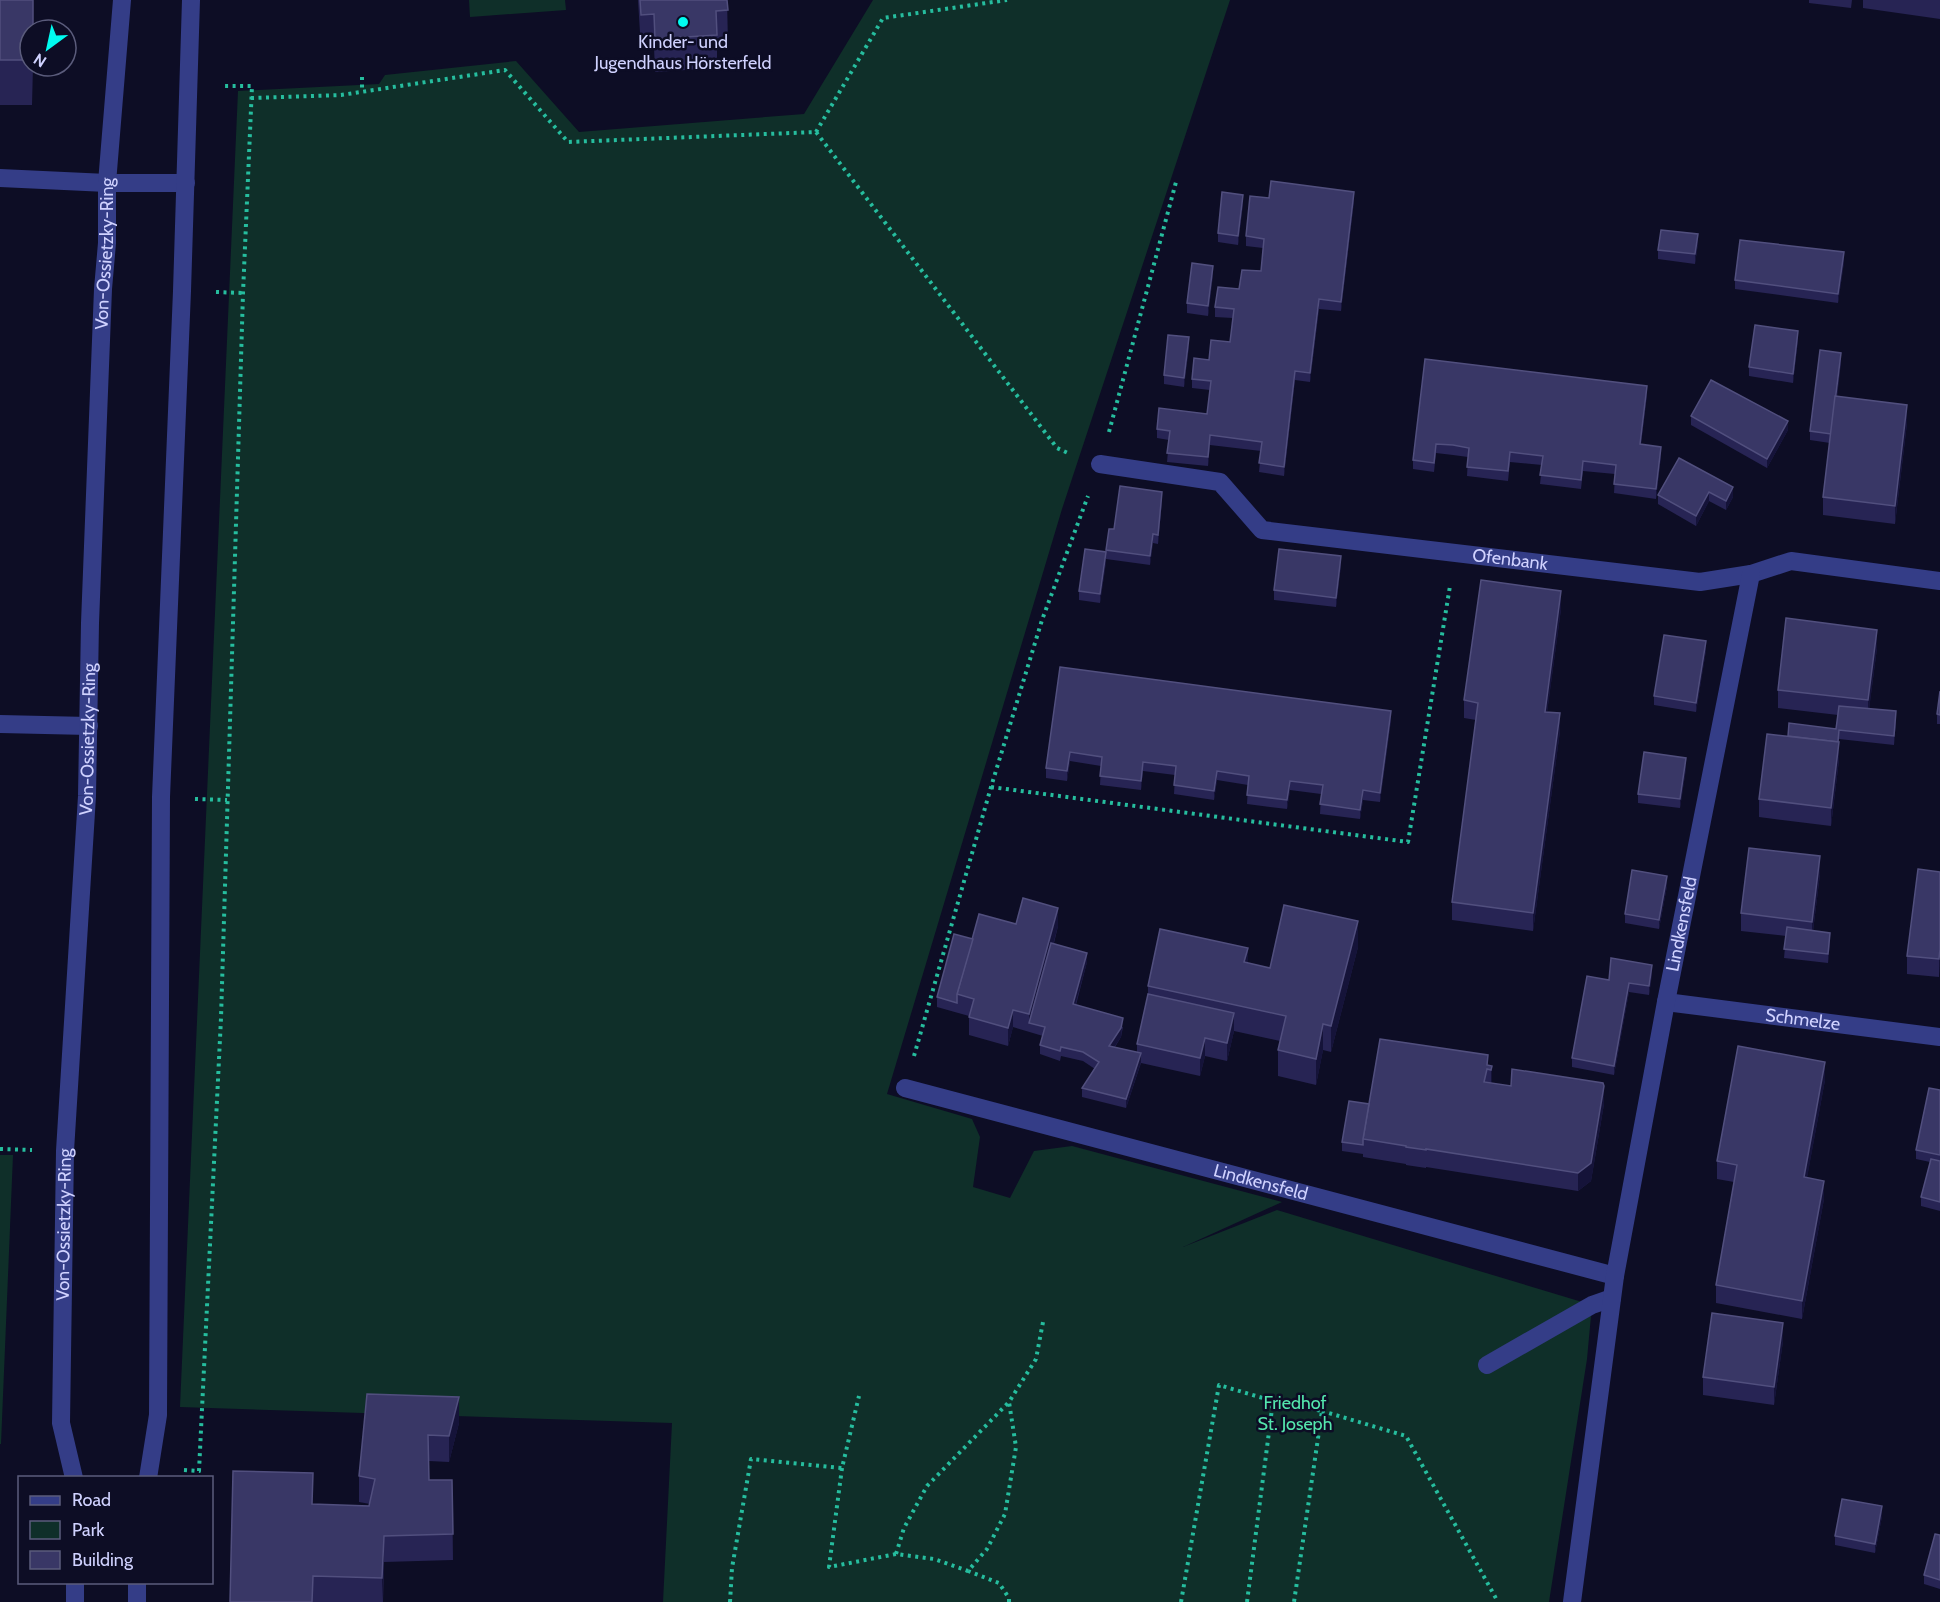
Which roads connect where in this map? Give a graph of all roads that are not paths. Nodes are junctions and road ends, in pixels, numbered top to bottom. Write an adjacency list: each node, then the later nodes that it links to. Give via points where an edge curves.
1 (122, 0): 4 (street, Von-Ossietzky-Ring)
2 (192, 0): 5 (street)
3 (0, 178): 4 (street)
4 (107, 183): 5 (street); 10 (street, Von-Ossietzky-Ring)
5 (186, 183): 17 (street, via 161,797 158,1415)
6 (1100, 464): 7 (street, Ofenbank, via 1220,482 1262,530 1700,582)
7 (1751, 574): 8 (street, Ofenbank, via 1791,561); 11 (street, Lindkensfeld)
8 (1940, 581)
9 (0, 724): 10 (street)
10 (88, 726): 18 (street, Von-Ossietzky-Ring, via 65,1151 61,1423)
11 (1666, 1002): 12 (street, Schmelze); 14 (street, Lindkensfeld)
12 (1940, 1037)
13 (905, 1088): 14 (street, Lindkensfeld)
14 (1615, 1276): 15 (street, Lindkensfeld)
15 (1612, 1298): 16 (street, via 1592,1305); 23 (street, Lindkensfeld)
16 (1487, 1365)
17 (149, 1473)
18 (74, 1476)
19 (75, 1584): 21 (street)
20 (137, 1584): 22 (street)
21 (75, 1602)
22 (137, 1602)
23 (1572, 1602)

